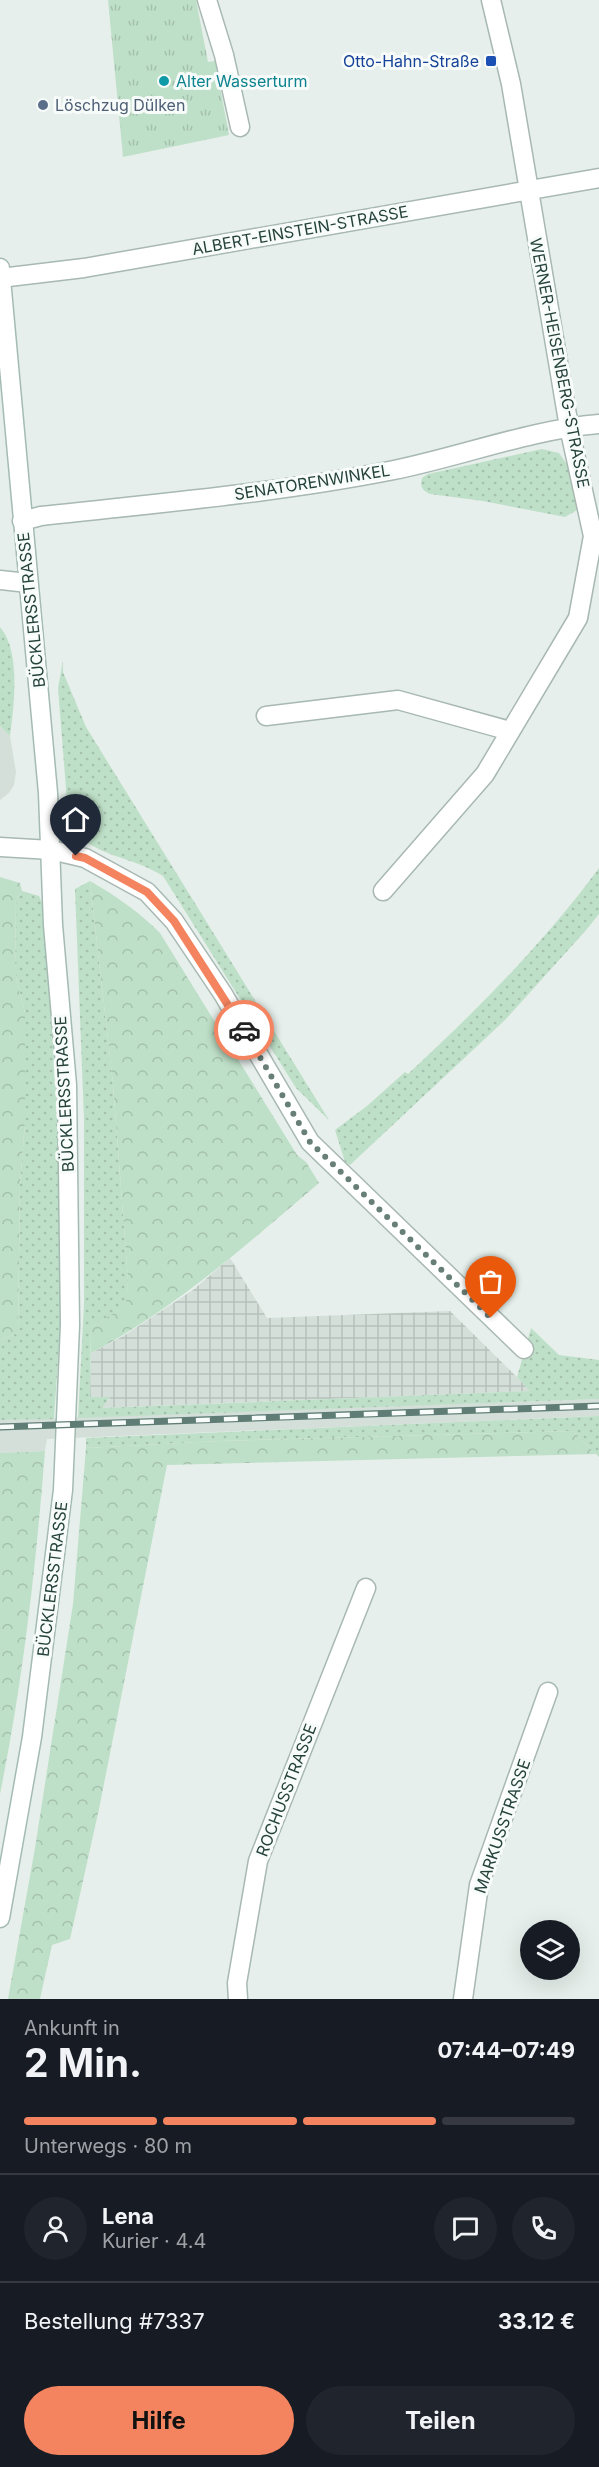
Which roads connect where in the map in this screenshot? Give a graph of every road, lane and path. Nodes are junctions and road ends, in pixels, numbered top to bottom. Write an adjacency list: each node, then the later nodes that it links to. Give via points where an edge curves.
1 (207, 0): 3 (street)
2 (491, 0): 5 (street, via 511,84)
3 (240, 127)
4 (599, 177): 5 (street, ALBERT-EINSTEIN-STRASSE)
5 (527, 189): 7 (street, ALBERT-EINSTEIN-STRASSE, via 84,268); 9 (street, WERNER-HEISENBERG-STRASSE)
6 (0, 268): 7 (street, BÜCKLERSSTRASSE)
7 (0, 278): 10 (street, BÜCKLERSSTRASSE)
8 (599, 424): 9 (street, SENATORENWINKEL)
9 (569, 427): 10 (street, SENATORENWINKEL, via 397,469 305,486); 14 (street, WERNER-HEISENBERG-STRASSE, via 593,536 578,618)
10 (22, 521): 12 (street, BÜCKLERSSTRASSE)
11 (0, 580): 12 (street)
12 (28, 583): 16 (street, BÜCKLERSSTRASSE)
13 (266, 716): 14 (street, via 398,700)
14 (510, 731): 17 (street, WERNER-HEISENBERG-STRASSE, via 485,774)
15 (0, 847): 16 (street)
16 (51, 850): 18 (street, via 85,858 147,892 174,921 223,994 310,1142); 21 (street, BÜCKLERSSTRASSE, via 53,925 67,1085 70,1326 63,1478 32,1737)
17 (383, 891)
18 (524, 1349)
19 (366, 1588): 22 (street, ROCHUSSTRASSE, via 258,1861 237,1983)
20 (548, 1692): 23 (street, MARKUSSTRASSE, via 479,1885)
21 (0, 1918)
22 (238, 1999)
23 (463, 1999)

